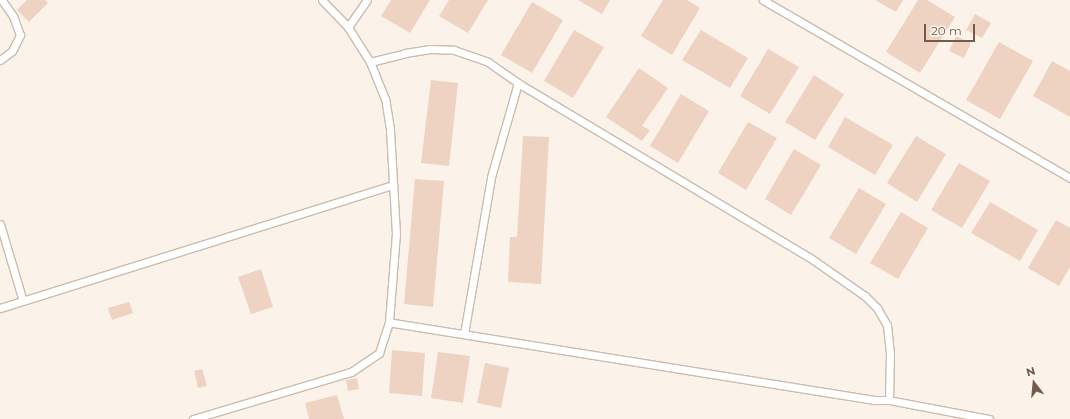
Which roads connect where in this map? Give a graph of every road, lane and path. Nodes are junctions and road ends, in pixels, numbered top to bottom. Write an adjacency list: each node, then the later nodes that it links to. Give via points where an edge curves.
1 (2, 0): 6 (lane, via 13,16 20,35 12,51)
2 (322, 0): 5 (lane)
3 (367, 0): 5 (lane)
4 (763, 0): 9 (lane)
5 (348, 27): 7 (lane)
6 (0, 60)
7 (370, 62): 8 (lane, via 423,50 454,50 488,62); 10 (lane, via 385,99 390,129)
8 (518, 83): 15 (lane, via 491,177); 16 (lane, via 809,257 865,296 886,325 890,352)
9 (1070, 178)
10 (393, 185): 12 (lane); 14 (lane, via 396,234)
11 (0, 224): 12 (lane)
12 (23, 301): 13 (lane)
13 (0, 308)
14 (390, 322): 15 (lane); 17 (lane, via 379,353 351,372)
15 (464, 334): 16 (lane, via 874,400)
16 (889, 400): 18 (lane)
17 (193, 419)
18 (989, 419)

